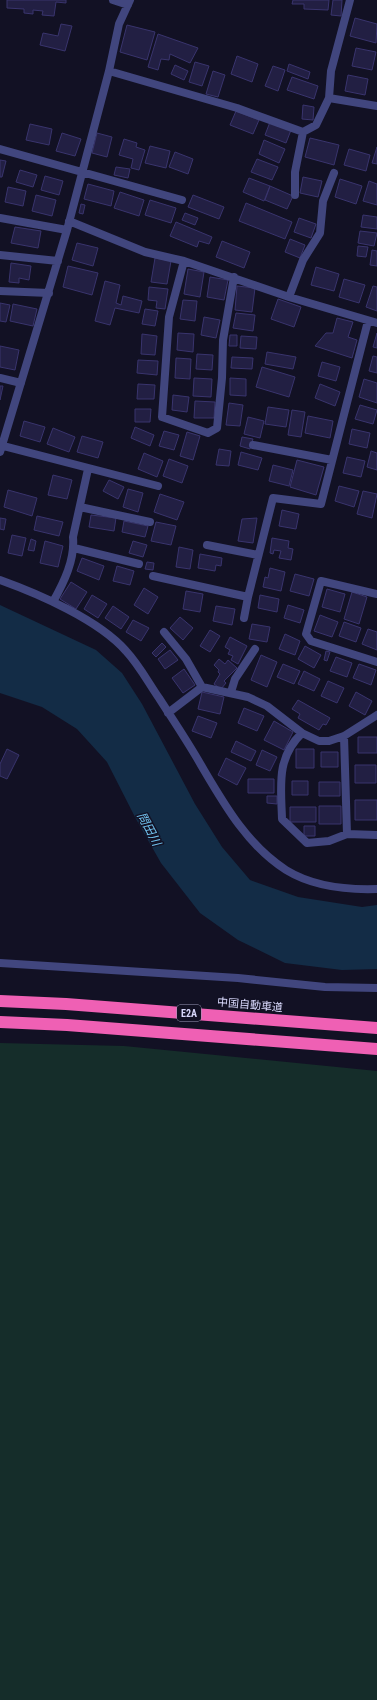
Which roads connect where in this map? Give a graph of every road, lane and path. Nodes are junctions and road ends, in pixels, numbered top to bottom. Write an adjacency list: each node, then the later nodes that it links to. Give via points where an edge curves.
1 (114, 0): 3 (street)
2 (350, 0): 5 (street, via 331,71)
3 (129, 3): 4 (street, via 119,24)
4 (109, 71): 7 (street, via 237,108); 9 (street)
5 (329, 98): 6 (street); 7 (street, via 316,126)
6 (377, 106)
7 (303, 132): 11 (street, via 295,172)
8 (0, 149): 9 (street)
9 (82, 171): 12 (street); 14 (street)
10 (334, 173): 22 (street, via 323,201 320,233 303,260)
11 (295, 195)
12 (182, 200)
13 (0, 218): 15 (street)
14 (69, 221): 15 (street); 18 (street, via 145,252)
15 (67, 230): 17 (street)
16 (0, 255): 17 (street)
17 (58, 261): 21 (street)
18 (184, 261): 19 (street); 19 (street, via 169,317 162,417 208,432 217,428 223,340)
19 (234, 277): 22 (street)
20 (0, 290): 21 (street)
21 (49, 293): 26 (street)
22 (289, 297): 23 (street)
23 (368, 321): 24 (street); 29 (street)
24 (377, 323)
25 (0, 378): 26 (street)
26 (21, 383): 28 (street)
27 (253, 444): 29 (street)
28 (0, 447): 30 (street)
29 (332, 460): 36 (street, via 321,504 273,498)
30 (88, 469): 31 (street); 32 (street)
31 (158, 486)
32 (80, 508): 33 (street); 35 (street, via 73,537)
33 (150, 522)
34 (207, 545): 36 (street)
35 (74, 548): 37 (street); 42 (street, via 66,578)
36 (258, 555): 41 (street)
37 (139, 564)
38 (153, 576): 41 (street)
39 (0, 580): 42 (street)
40 (377, 594): 46 (street, via 321,581 306,634 312,641)
41 (248, 597): 43 (street)
42 (53, 602): 49 (street, via 106,633 125,650)
43 (244, 618)
44 (164, 632): 47 (street, via 186,659)
45 (255, 649): 48 (street, via 235,679)
46 (377, 662)
47 (202, 687): 48 (street); 49 (street)
48 (231, 692): 51 (street, via 267,706)
49 (168, 713): 55 (street, via 234,818 250,839 270,857 287,870 334,886)
50 (377, 715): 52 (street)
51 (302, 733): 52 (street, via 319,742); 53 (street, via 291,744 283,766 282,819 307,843 329,841)
52 (344, 736): 53 (street)
53 (347, 834): 54 (street)
54 (377, 835)
55 (377, 889)
56 (0, 963): 57 (street, via 230,977 325,988)
57 (377, 988)
58 (0, 1001): 60 (highway, 中国自動車道 / E2A)
59 (0, 1022): 61 (highway, E2A)
60 (377, 1028)
61 (377, 1048)

